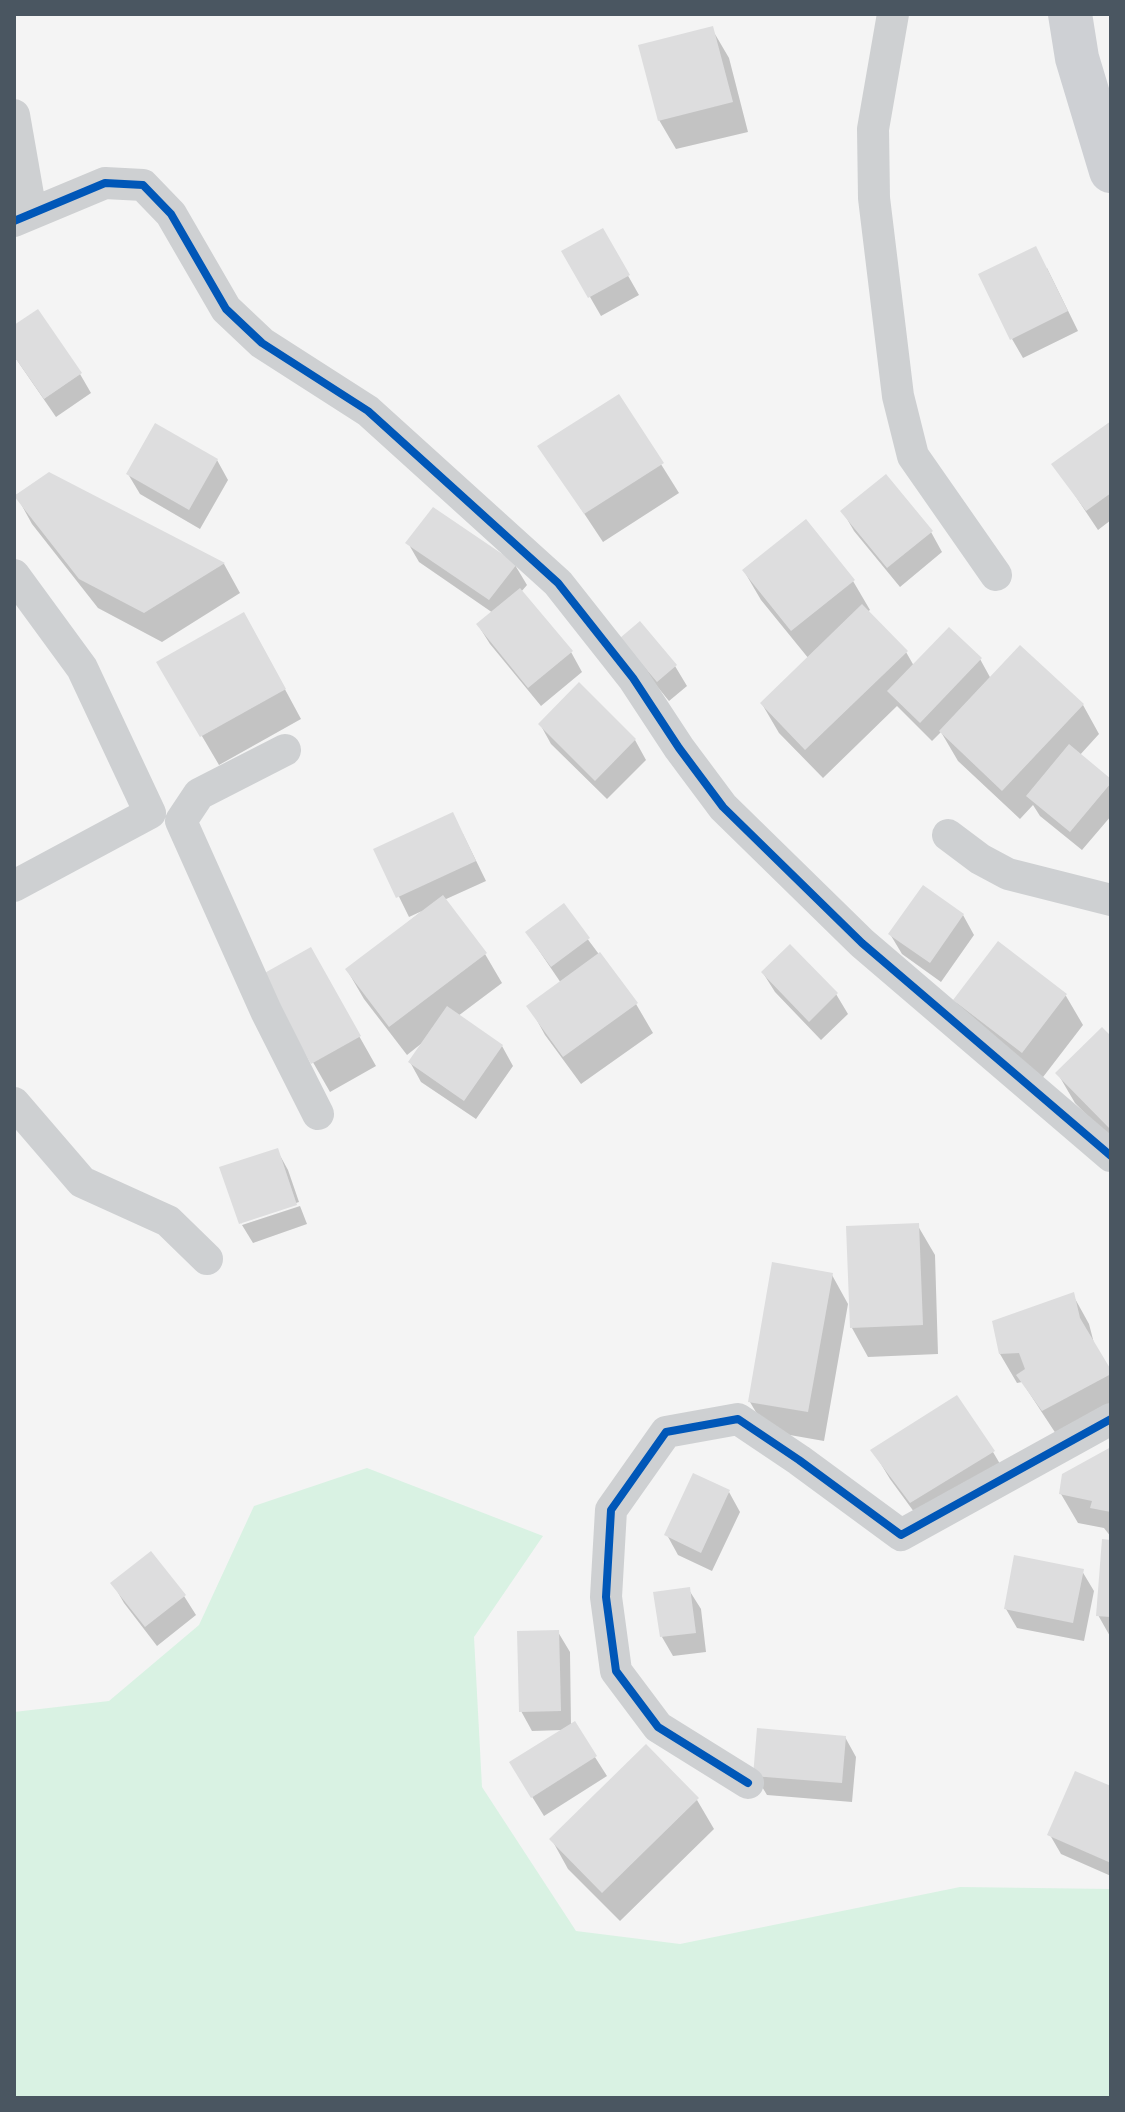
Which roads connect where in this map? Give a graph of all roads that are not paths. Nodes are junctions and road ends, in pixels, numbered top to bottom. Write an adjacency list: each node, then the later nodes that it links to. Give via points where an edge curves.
1 (893, 14): 7 (street, via 873,129 874,198 898,396 913,456)
2 (1070, 14): 4 (main road, via 1077,58)
3 (14, 115): 5 (street)
4 (1111, 171)
5 (23, 217): 16 (street, via 105,183 143,185 171,214 226,309 262,343 368,411 558,583 633,678 723,807 862,943)
6 (14, 575): 9 (street, via 82,668)
7 (996, 575)
8 (285, 750): 10 (street, via 199,794)
9 (150, 813): 10 (street); 12 (street)
10 (181, 821): 15 (street)
11 (948, 835): 13 (street, via 1008,874)
12 (14, 886)
13 (1111, 900)
14 (14, 1103): 17 (street, via 82,1182 168,1221)
15 (318, 1114)
16 (1111, 1156)
17 (207, 1259)
18 (1111, 1419): 19 (street, via 901,1535 738,1419 666,1432 611,1510 606,1597 616,1671 658,1727)
19 (748, 1783)

